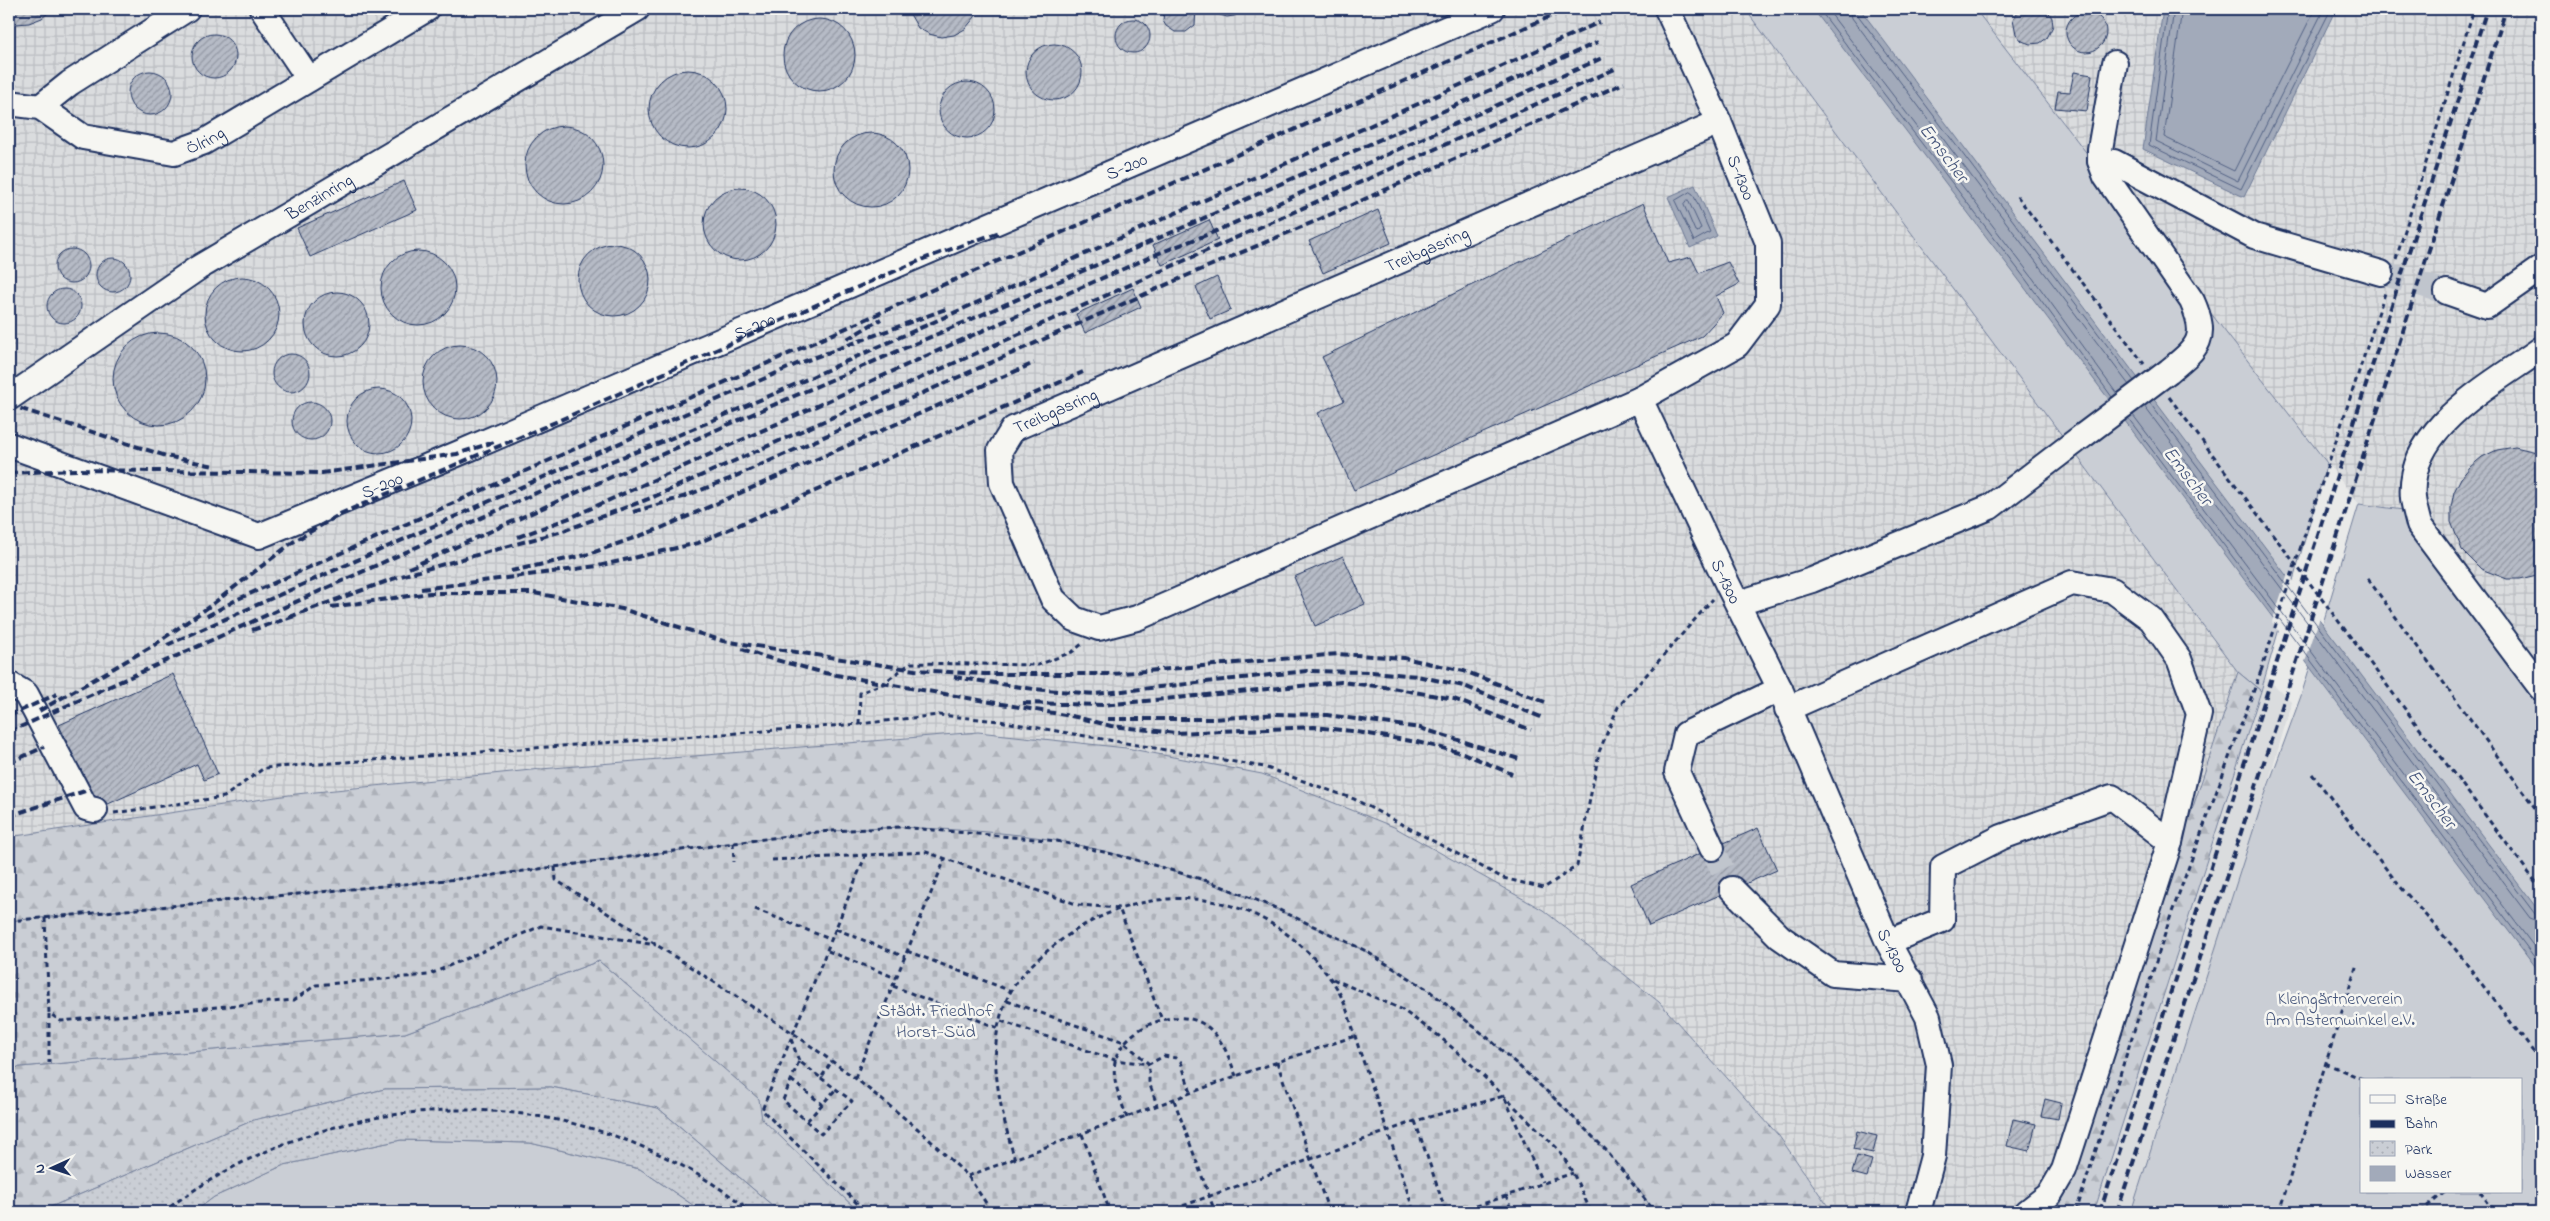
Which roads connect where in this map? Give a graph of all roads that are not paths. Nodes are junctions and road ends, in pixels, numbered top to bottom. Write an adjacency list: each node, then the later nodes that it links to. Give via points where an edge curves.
1 (187, 9): 10 (lane, via 70,83)
2 (262, 9): 8 (lane)
3 (427, 9): 8 (lane, Ölring)
4 (637, 9): 17 (lane, Benzinring, via 198,268)
5 (1492, 9): 19 (lane, S-200, via 260,536)
6 (1667, 9): 11 (lane, S-1300)
7 (2115, 63): 12 (lane)
8 (309, 79): 10 (lane, Ölring, via 204,142 174,153 83,137)
9 (9, 103): 10 (lane, Ölring)
10 (40, 107)
11 (1719, 122): 18 (lane, S-1300, via 1768,243 1768,304 1737,345); 18 (lane, Treibgasring, via 1013,429 1000,450 1002,483 1053,599 1074,618 1099,628 1137,618)
12 (2100, 161): 14 (lane, via 2114,162 2254,236); 20 (lane, bridge, via 2106,177 2192,301 2200,318 2201,336 2195,349 2159,371 2084,435 1990,506 1812,580)
13 (2541, 268): 15 (lane, via 2487,306)
14 (2381, 273)
15 (2447, 292)
16 (2541, 349): 22 (lane, via 2448,416 2428,441 2417,466 2413,497 2419,524)
17 (9, 398)
18 (1640, 399): 20 (lane, S-1300)
19 (9, 445)
20 (1733, 593): 23 (lane, S-1300)
21 (9, 684): 24 (lane, via 26,694)
22 (2541, 688)
23 (1783, 699): 25 (lane, via 2072,583 2112,590 2150,619 2179,659 2198,714); 26 (lane, via 1686,734 1677,772); 28 (lane, S-1300)
24 (90, 809)
25 (2170, 842): 28 (lane, via 2112,797 2002,837 1943,867 1942,920); 31 (lane, via 2064,1170 2050,1194)
26 (1712, 848)
27 (1732, 889): 29 (lane, via 1780,937 1833,974)
28 (1888, 942): 29 (lane, S-1300)
29 (1910, 980): 30 (lane, S-1300, via 1928,1017 1939,1065 1933,1156)
30 (1918, 1212)
31 (2027, 1212)

